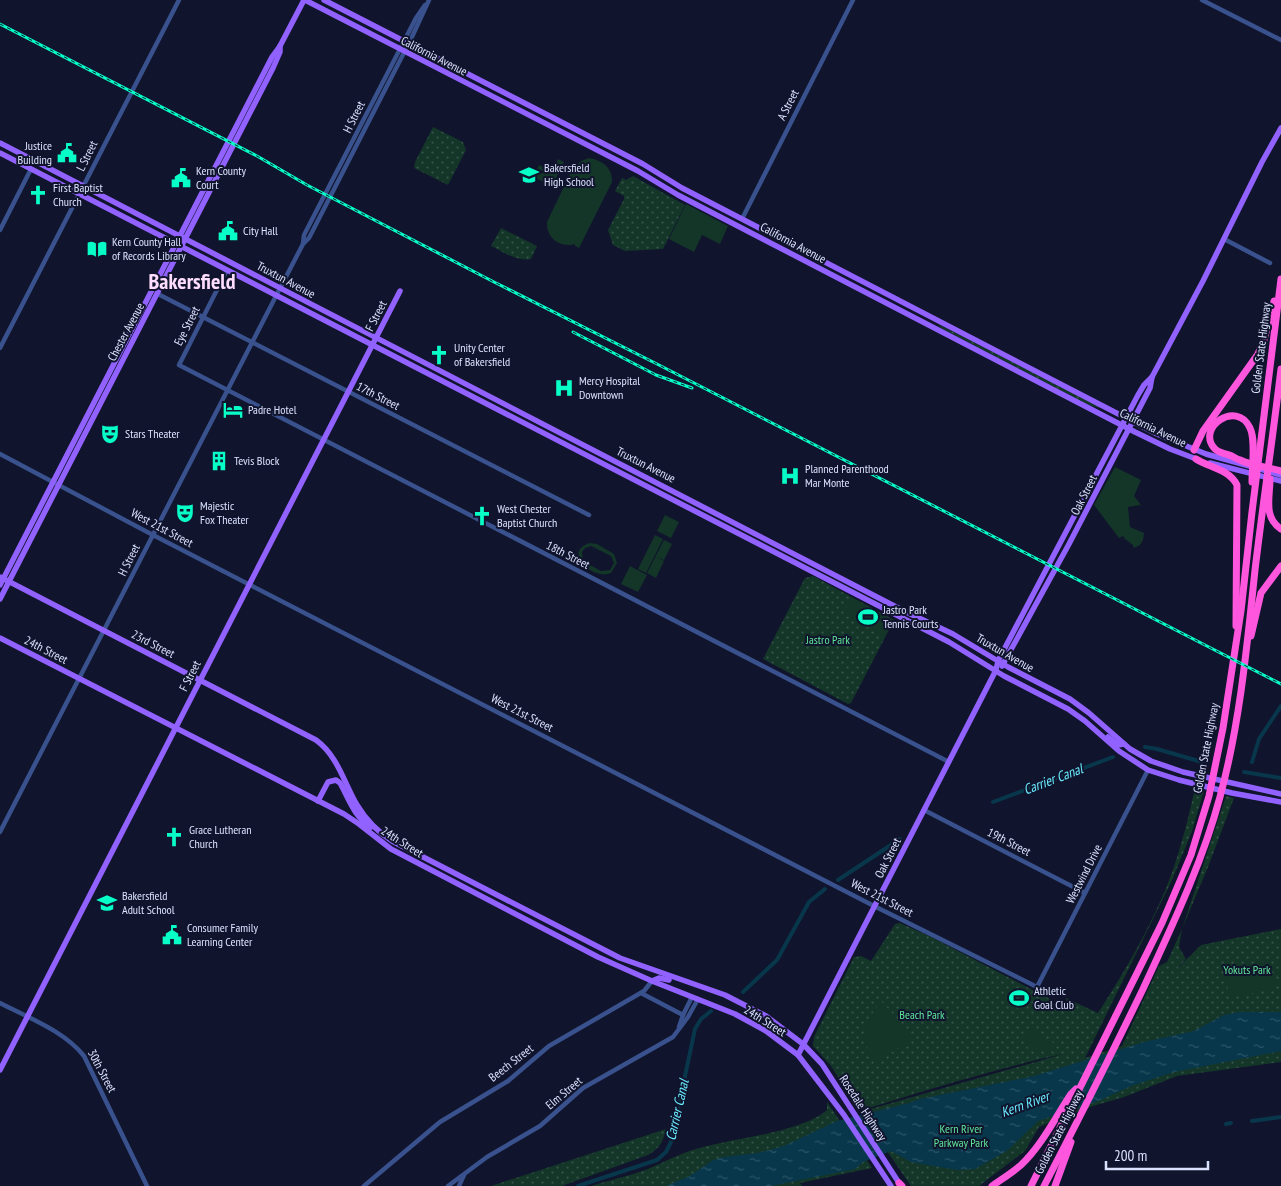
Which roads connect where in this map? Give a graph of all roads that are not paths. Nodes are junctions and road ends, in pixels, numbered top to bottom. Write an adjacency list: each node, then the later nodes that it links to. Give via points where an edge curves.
1 (179, 0): 17 (street, L Street)
2 (305, 0): 9 (main road, Chester Avenue); 10 (main road, California Avenue)
3 (324, 0): 8 (main road, California Avenue)
4 (853, 0): 19 (street, A Street)
5 (1202, 0): 7 (street)
6 (428, 1): 8 (street, H Street)
7 (1281, 40)
8 (407, 42): 10 (street, H Street); 19 (main road, California Avenue)
9 (280, 46): 21 (main road, Chester Avenue); 22 (main road, Chester Avenue, via 273,68)
10 (402, 51): 11 (street, H Street); 14 (street, H Street); 53 (main road, California Avenue)
11 (362, 121): 14 (street); 25 (street, H Street, via 304,235)
12 (1281, 128): 23 (main road, Oak Street)
13 (0, 144): 17 (main road, Truxtun Avenue)
14 (356, 146): 25 (street, H Street)
15 (0, 153): 16 (main road, Truxtun Avenue)
16 (31, 169): 18 (main road, Truxtun Avenue); 20 (street)
17 (84, 186): 18 (street, L Street); 21 (main road, Truxtun Avenue)
18 (80, 194): 24 (main road, Truxtun Avenue); 39 (street, L Street)
19 (742, 219): 51 (main road, California Avenue)
20 (0, 230)
21 (180, 235): 22 (main road, Truxtun Avenue); 24 (main road, Chester Avenue)
22 (186, 238): 26 (main road, Chester Avenue); 31 (main road, Truxtun Avenue)
23 (1224, 239): 27 (street); 42 (main road, Oak Street)
24 (176, 243): 26 (main road, Truxtun Avenue); 65 (main road, Chester Avenue)
25 (303, 244): 31 (street, H Street)
26 (182, 246): 28 (main road, Truxtun Avenue); 33 (main road, Chester Avenue)
27 (1270, 263)
28 (227, 270): 34 (main road, Truxtun Avenue); 35 (street, Eye Street)
29 (1281, 274): 56 (highway, via 1261,347 1203,430)
30 (1281, 279): 60 (highway, Golden State Highway)
31 (279, 289): 34 (street, H Street); 36 (main road, Truxtun Avenue)
32 (400, 291): 36 (main road, F Street)
33 (158, 294): 35 (street, 17th Street); 65 (main road, Chester Avenue)
34 (276, 296): 37 (street, H Street); 38 (main road, Truxtun Avenue)
35 (203, 317): 37 (street, 17th Street); 40 (street, Eye Street)
36 (375, 339): 38 (main road, F Street); 43 (main road, Truxtun Avenue)
37 (252, 342): 44 (street, H Street); 46 (street, 17th Street)
38 (372, 345): 45 (main road, Truxtun Avenue); 46 (main road, F Street)
39 (0, 348)
40 (179, 365): 44 (street, 18th Street)
41 (1281, 369): 66 (highway, Golden State Highway)
42 (1152, 377): 51 (main road, Oak Street); 52 (main road, Oak Street)
43 (472, 388): 45 (main road); 47 (main road, Truxtun Avenue)
44 (228, 390): 55 (street, 18th Street); 69 (street, H Street)
45 (460, 390): 48 (main road, Truxtun Avenue)
46 (348, 392): 55 (main road, F Street); 67 (street, 17th Street)
47 (480, 392): 48 (main road); 50 (main road, Truxtun Avenue)
48 (468, 394): 49 (main road, Truxtun Avenue)
49 (510, 416): 50 (main road); 80 (main road, Truxtun Avenue, via 949,642)
50 (529, 416): 79 (main road, Truxtun Avenue, via 953,634)
51 (1126, 418): 52 (main road, California Avenue); 53 (main road, Oak Street)
52 (1133, 422): 54 (main road, Oak Street); 56 (main road, California Avenue)
53 (1122, 425): 54 (main road, California Avenue); 76 (main road, Oak Street)
54 (1129, 429): 59 (main road, California Avenue); 76 (main road, Oak Street)
55 (323, 440): 72 (main road, F Street); 87 (street, 18th Street)
56 (1194, 450): 58 (main road, California Avenue)
57 (0, 454): 65 (street, West 21st Street)
58 (1206, 454): 61 (main road); 63 (main road, California Avenue)
59 (1196, 459): 64 (main road, California Avenue); 74 (highway, via 1227,473 1237,485)
60 (1256, 459): 61 (highway, via 1248,424 1238,417 1222,418 1215,423 1210,435 1212,444 1218,451); 74 (highway, Golden State Highway)
61 (1240, 461): 62 (highway)
62 (1281, 471)
63 (1281, 475)
64 (1281, 481)
65 (56, 483): 69 (street, West 21st Street); 71 (main road, Chester Avenue)
66 (1267, 493): 68 (highway, via 1269,513); 75 (highway)
67 (588, 516)
68 (1281, 529)
69 (153, 535): 72 (street, West 21st Street); 77 (street, H Street)
70 (1281, 566): 75 (highway, via 1261,593)
71 (3, 581): 73 (main road, Chester Avenue); 77 (main road, 23rd Street)
72 (249, 584): 82 (main road, F Street); 96 (street, West 21st Street)
73 (0, 599)
74 (1238, 609): 109 (highway, Golden State Highway, via 1232,676 1213,778 1191,855 1173,899)
75 (1253, 617): 110 (highway, Golden State Highway, via 1220,798 1185,897)
76 (1024, 619): 79 (main road, Oak Street)
77 (104, 630): 81 (street, H Street); 82 (main road, 23rd Street)
78 (0, 638): 81 (main road, 24th Street)
79 (1001, 663): 80 (main road, Oak Street); 86 (main road, Truxtun Avenue, via 1081,707)
80 (996, 670): 83 (main road, Truxtun Avenue); 87 (main road, Oak Street)
81 (79, 678): 84 (main road, 24th Street); 93 (street, H Street)
82 (200, 679): 84 (main road, F Street); 85 (main road, 23rd Street)
83 (1068, 709): 86 (main road, via 1080,713 1118,745); 88 (main road, Truxtun Avenue, via 1128,758)
84 (175, 727): 91 (main road, 24th Street); 104 (main road, F Street)
85 (296, 729): 94 (main road, 24th Street, via 316,740 331,754 358,806)
86 (1124, 744): 89 (main road, Truxtun Avenue, via 1141,756 1168,767)
87 (949, 762): 92 (main road, Oak Street)
88 (1148, 770): 90 (main road, Truxtun Avenue, via 1197,784); 95 (street, Westwind Drive)
89 (1281, 794)
90 (1281, 800)
91 (318, 801): 94 (main road, via 328,782 336,780 361,819); 98 (main road, 24th Street, via 352,819 397,853 609,963)
92 (924, 810): 95 (street, 19th Street); 96 (main road, Oak Street)
93 (0, 832)
94 (380, 832): 97 (main road, 24th Street, via 397,844 604,950)
95 (1085, 892): 99 (street, Westwind Drive)
96 (874, 906): 99 (street, West 21st Street); 106 (main road, Oak Street)
97 (681, 980): 98 (main road, via 659,978); 106 (main road, 24th Street, via 750,1007)
98 (652, 981): 100 (street, Beech Street); 101 (main road, 24th Street)
99 (1037, 987)
100 (641, 993): 103 (street); 114 (street, Beech Street, via 549,1046 508,1081 444,1119)
101 (695, 998): 103 (street); 105 (street, Elm Street); 107 (main road, 24th Street, via 742,1017)
102 (0, 1003): 104 (street, 30th Street)
103 (683, 1015): 105 (street)
104 (27, 1017): 108 (main road, F Street); 113 (street, 30th Street, via 66,1038 84,1056)
105 (678, 1031): 111 (street, Elm Street, via 668,1041 583,1088 540,1126 486,1157)
106 (803, 1044): 107 (main road, Oak Street); 112 (main road, Rosedale Highway, via 822,1064)
107 (798, 1055): 117 (main road, Rosedale Highway, via 844,1115)
108 (0, 1070)
109 (1081, 1083): 118 (highway, via 1043,1139 1020,1166); 119 (highway, Golden State Highway)
110 (1078, 1118): 120 (highway, Golden State Highway); 121 (highway)
111 (464, 1174): 115 (street, Elm Street); 116 (street, Elm Street)
112 (901, 1185)
113 (147, 1186)
114 (364, 1186)
115 (448, 1186)
116 (459, 1186)
117 (891, 1186)
118 (992, 1186)
119 (1031, 1186)
120 (1044, 1186)
121 (1055, 1186)

